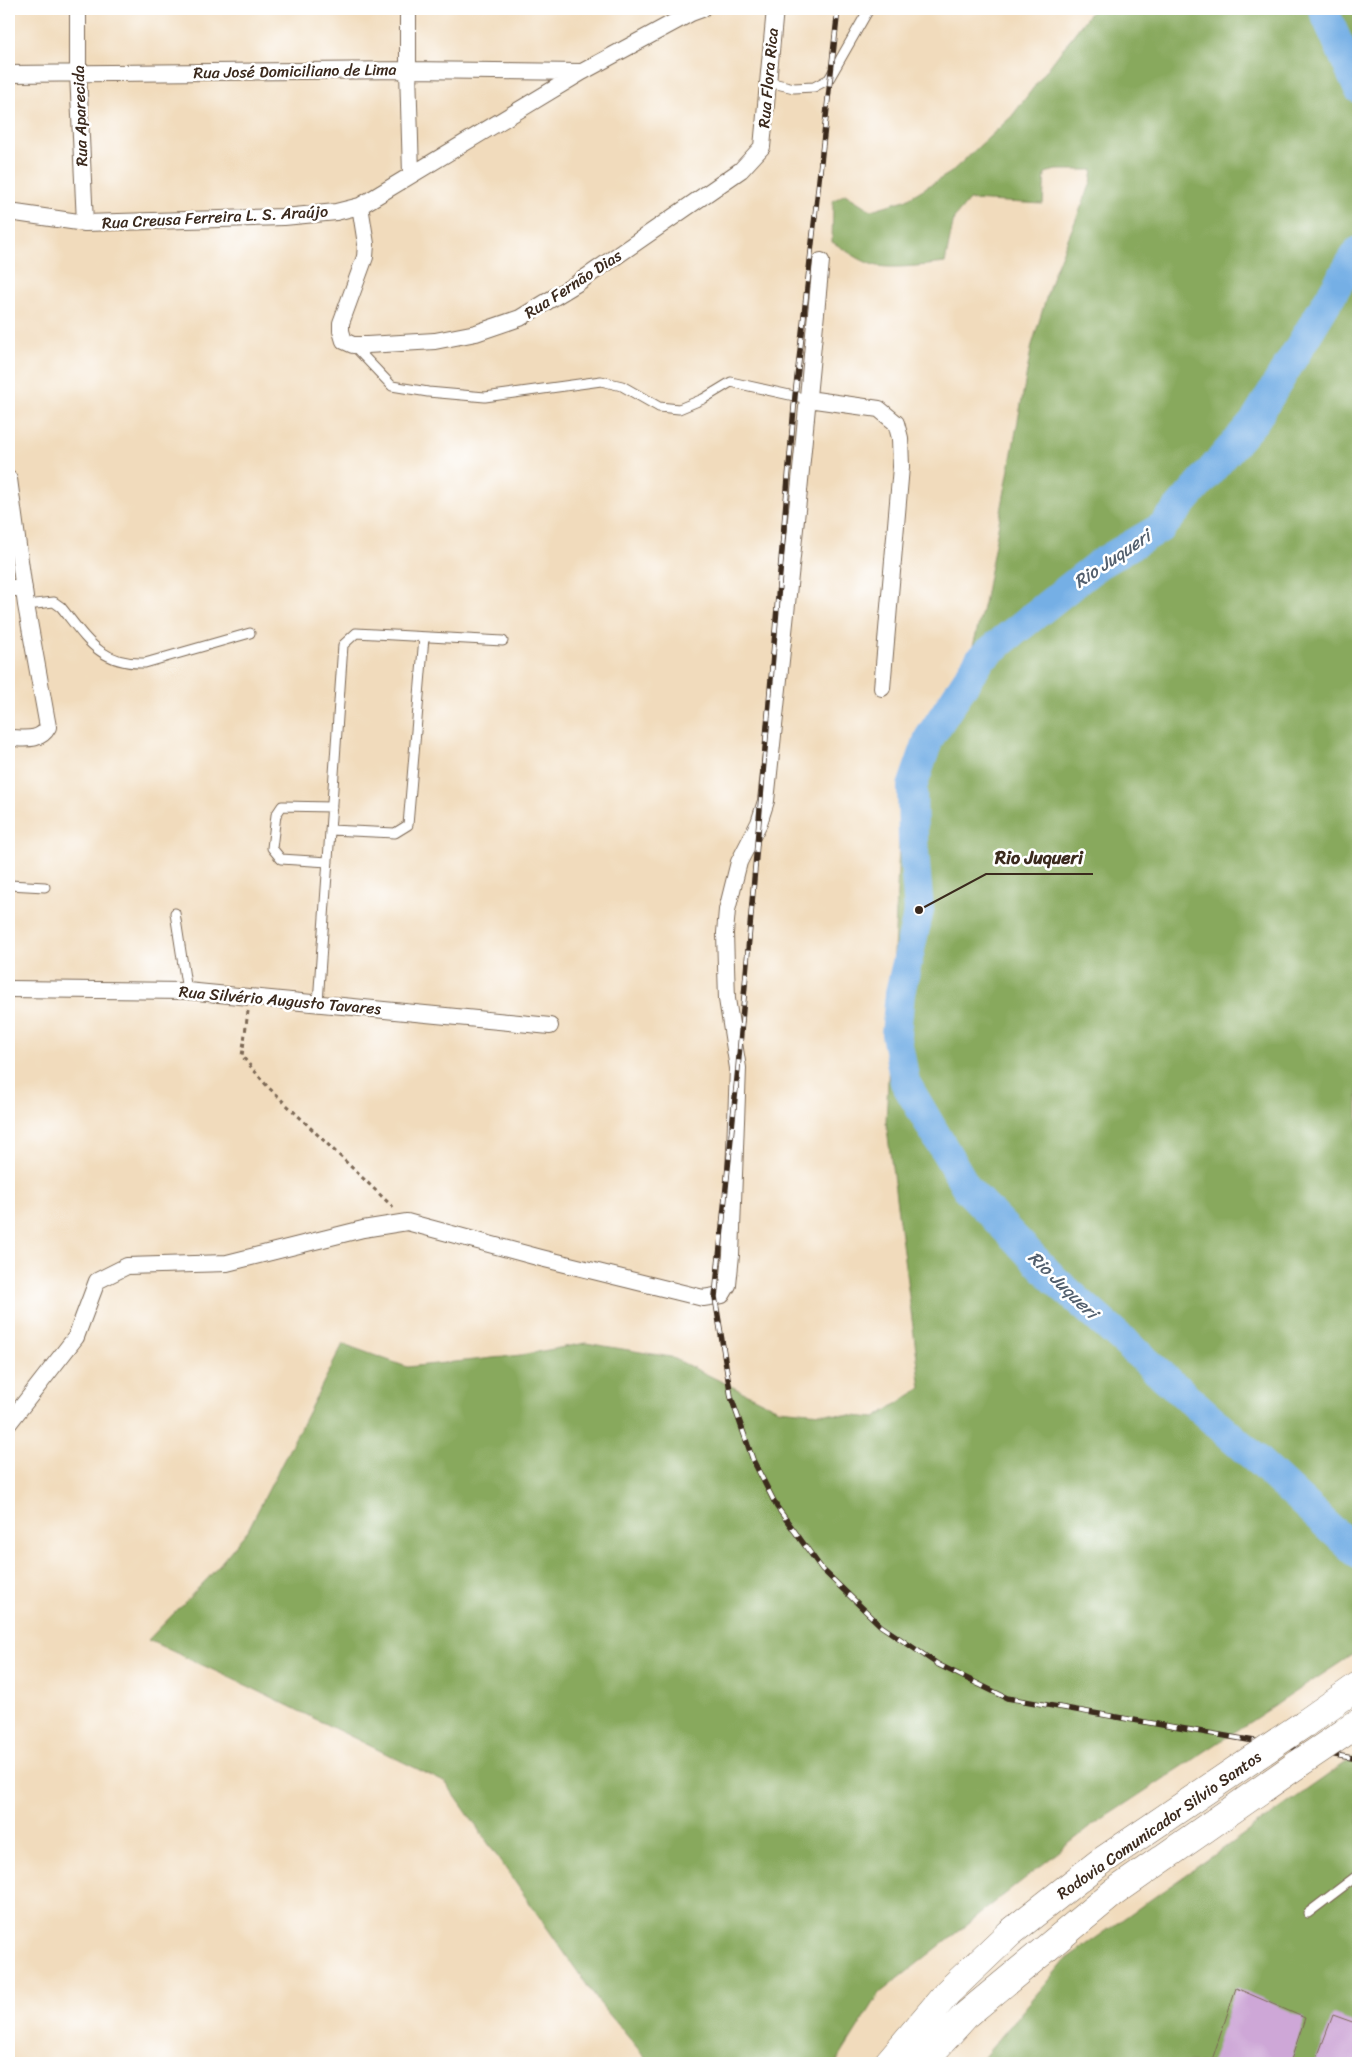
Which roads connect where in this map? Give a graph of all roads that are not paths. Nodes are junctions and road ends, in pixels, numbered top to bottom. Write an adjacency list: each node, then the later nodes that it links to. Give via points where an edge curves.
1 (78, 9): 9 (street, Rua Aparecida)
2 (408, 9): 6 (street)
3 (702, 9): 7 (street, Rua Creusa Ferreira L. S. Araújo)
4 (775, 9): 10 (street, Rua Flora Rica)
5 (869, 9): 10 (lane, via 829,79 814,87 794,88)
6 (408, 70): 7 (street, Rua José Domiciliano de Lima); 9 (street, Rua José Domiciliano de Lima); 12 (street)
7 (582, 72): 12 (street, Rua Creusa Ferreira L. S. Araújo)
8 (9, 74): 9 (street, Rua José Domiciliano de Lima)
9 (78, 74): 15 (street, Rua Aparecida)
10 (768, 82): 11 (street, Rua Flora Rica)
11 (762, 147): 17 (street, Rua Fernão Dias, via 740,170 576,284 520,318 476,333 435,341)
12 (411, 174): 13 (street, Rua Creusa Ferreira L. S. Araújo)
13 (360, 206): 15 (street, Rua Creusa Ferreira L. S. Araújo, via 336,212 284,217); 17 (street, via 365,257 341,323 344,341)
14 (9, 212): 15 (street, Rua Creusa Ferreira L. S. Araújo)
15 (85, 223)
16 (821, 262): 18 (street)
17 (353, 345): 18 (lane, via 392,386 428,392 485,397 601,381 622,386 658,407 679,408 703,399 731,382)
18 (808, 399): 25 (street, via 879,409 896,423 900,438 901,467); 37 (street, via 766,801 759,823 739,862 727,910 727,1000 738,1068 731,1255 728,1284 722,1295 703,1298 407,1222 363,1229 227,1263 127,1266 97,1282 76,1336)
19 (9, 479): 20 (street)
20 (16, 588): 21 (street)
21 (26, 605): 22 (lane, via 54,602 93,647 116,661 135,664); 26 (street, via 48,727 37,738)
22 (250, 633)
23 (424, 637): 24 (lane); 27 (lane, via 356,633 343,645); 28 (lane, via 408,825 395,833)
24 (503, 641)
25 (882, 688)
26 (9, 738)
27 (332, 807): 28 (lane); 29 (lane, via 282,806 276,815 272,848 281,859)
28 (330, 830): 29 (lane)
29 (328, 862): 35 (lane)
30 (9, 885): 31 (lane)
31 (45, 887)
32 (175, 913): 34 (lane)
33 (9, 989): 34 (street, Rua Silvério Augusto Tavares)
34 (187, 991): 35 (street, Rua Silvério Augusto Tavares)
35 (318, 1003): 36 (street, Rua Silvério Augusto Tavares)
36 (550, 1026)
37 (9, 1423)
38 (1357, 1686): 42 (highway, Rodovia Comunicador Silvio Santos, bridge, via 1099,1863 1010,1933 948,1992)
39 (1351, 1728): 43 (highway, Rodovia Comunicador Silvio Santos, bridge, via 1113,1893 965,2016)
40 (1358, 1874): 41 (lane)
41 (1308, 1913)
42 (888, 2063)
43 (922, 2063)

